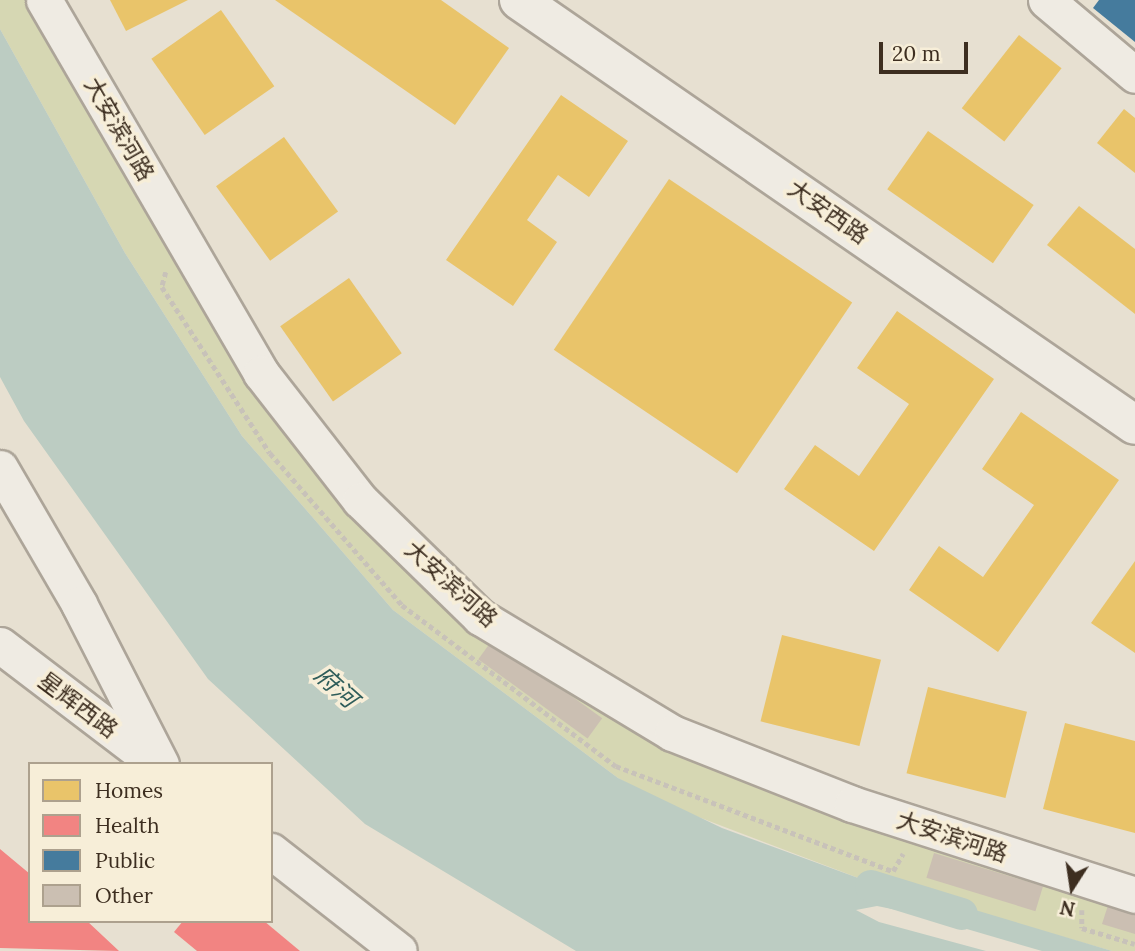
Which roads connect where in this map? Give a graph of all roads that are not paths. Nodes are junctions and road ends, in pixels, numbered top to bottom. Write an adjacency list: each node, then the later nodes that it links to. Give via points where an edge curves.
1 (44, 0): 11 (street, 大安滨河路, via 261,373 360,500 480,617 672,733 852,803)
2 (519, 0): 5 (street, 大安西路)
3 (1046, 0): 4 (street)
4 (1135, 75)
5 (1135, 425)
6 (0, 468): 9 (street, via 79,604)
7 (0, 645): 8 (street, 星辉西路)
8 (156, 762)
9 (158, 762)
10 (273, 853): 12 (street)
11 (1135, 895)
12 (399, 951)

